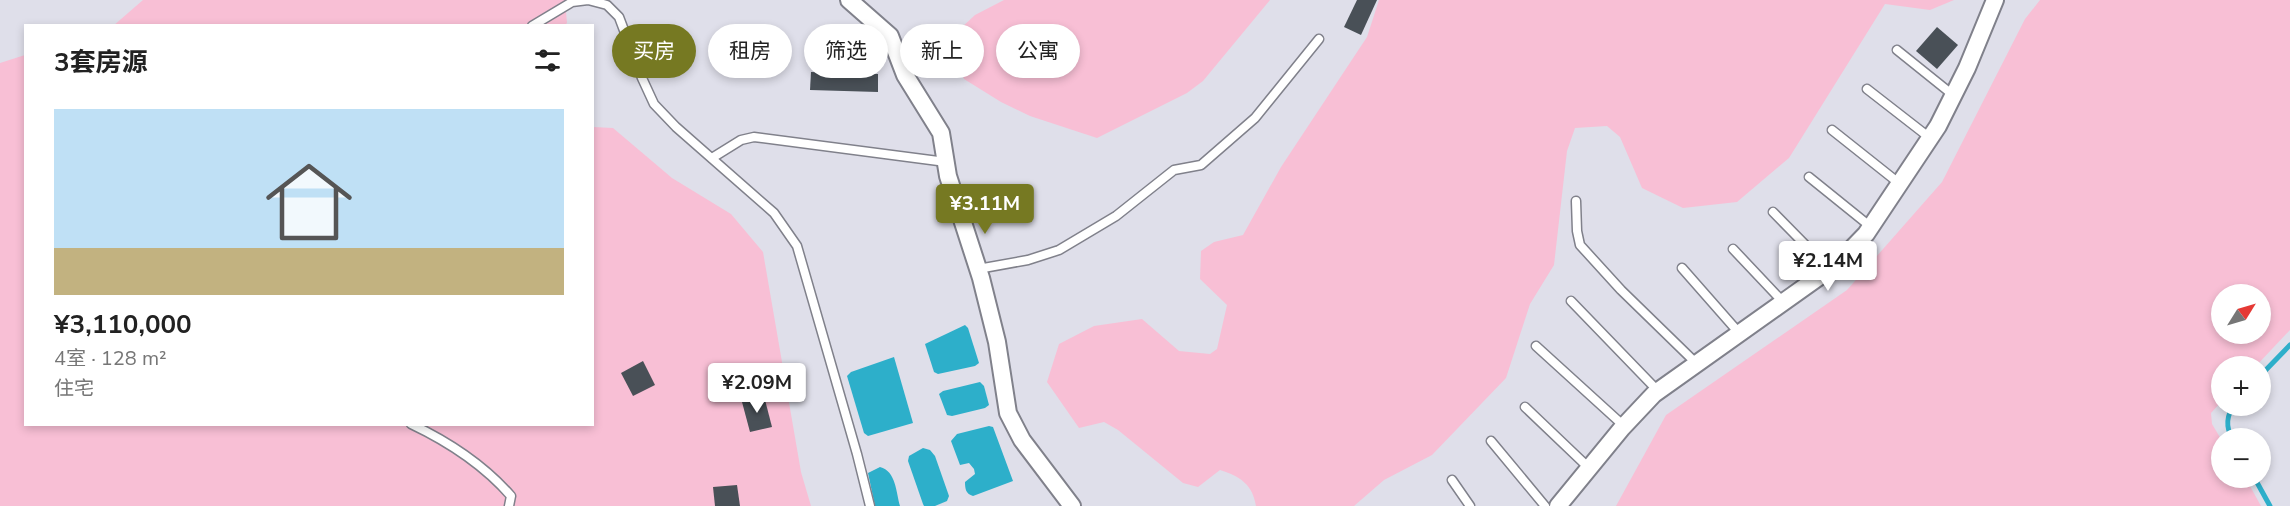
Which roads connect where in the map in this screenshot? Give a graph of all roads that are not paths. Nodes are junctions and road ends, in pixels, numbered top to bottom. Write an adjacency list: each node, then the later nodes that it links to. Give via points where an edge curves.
1 (849, 0): 11 (street, via 890,36 904,75 940,133)
2 (1995, 0): 7 (street)
3 (535, 24): 10 (lane, via 572,2 588,0 607,5 620,17 654,104)
4 (1319, 39): 19 (lane, via 1255,118 1201,165 1174,170 1116,216 1059,250)
5 (1897, 50): 7 (lane)
6 (1867, 89): 9 (lane)
7 (1953, 95): 9 (street)
8 (1832, 130): 13 (lane)
9 (1930, 138): 13 (street)
10 (712, 158): 11 (lane, via 741,140 754,137); 34 (lane, via 774,213 797,246)
11 (946, 162): 19 (street)
12 (1809, 177): 16 (lane)
13 (1900, 185): 16 (street)
14 (1576, 201): 25 (lane, via 1580,245)
15 (1773, 213): 20 (lane)
16 (1870, 227): 20 (street)
17 (1733, 249): 22 (lane)
18 (1682, 267): 23 (lane)
19 (978, 269): 35 (street, via 997,342 1008,413 1022,440)
20 (1830, 270): 22 (street)
21 (1571, 301): 26 (lane)
22 (1784, 303): 23 (street)
23 (1740, 334): 25 (street)
24 (1536, 346): 29 (lane)
25 (1698, 364): 26 (street)
26 (1658, 391): 29 (street)
27 (1525, 407): 31 (lane)
28 (415, 426): 33 (lane, via 461,450 511,496)
29 (1624, 426): 31 (street)
30 (1491, 441): 37 (lane)
31 (1589, 468): 38 (street)
32 (1452, 480): 36 (lane)
33 (509, 506)
34 (870, 506)
35 (1072, 506)
36 (1470, 506)
37 (1545, 506)
38 (1558, 506)

